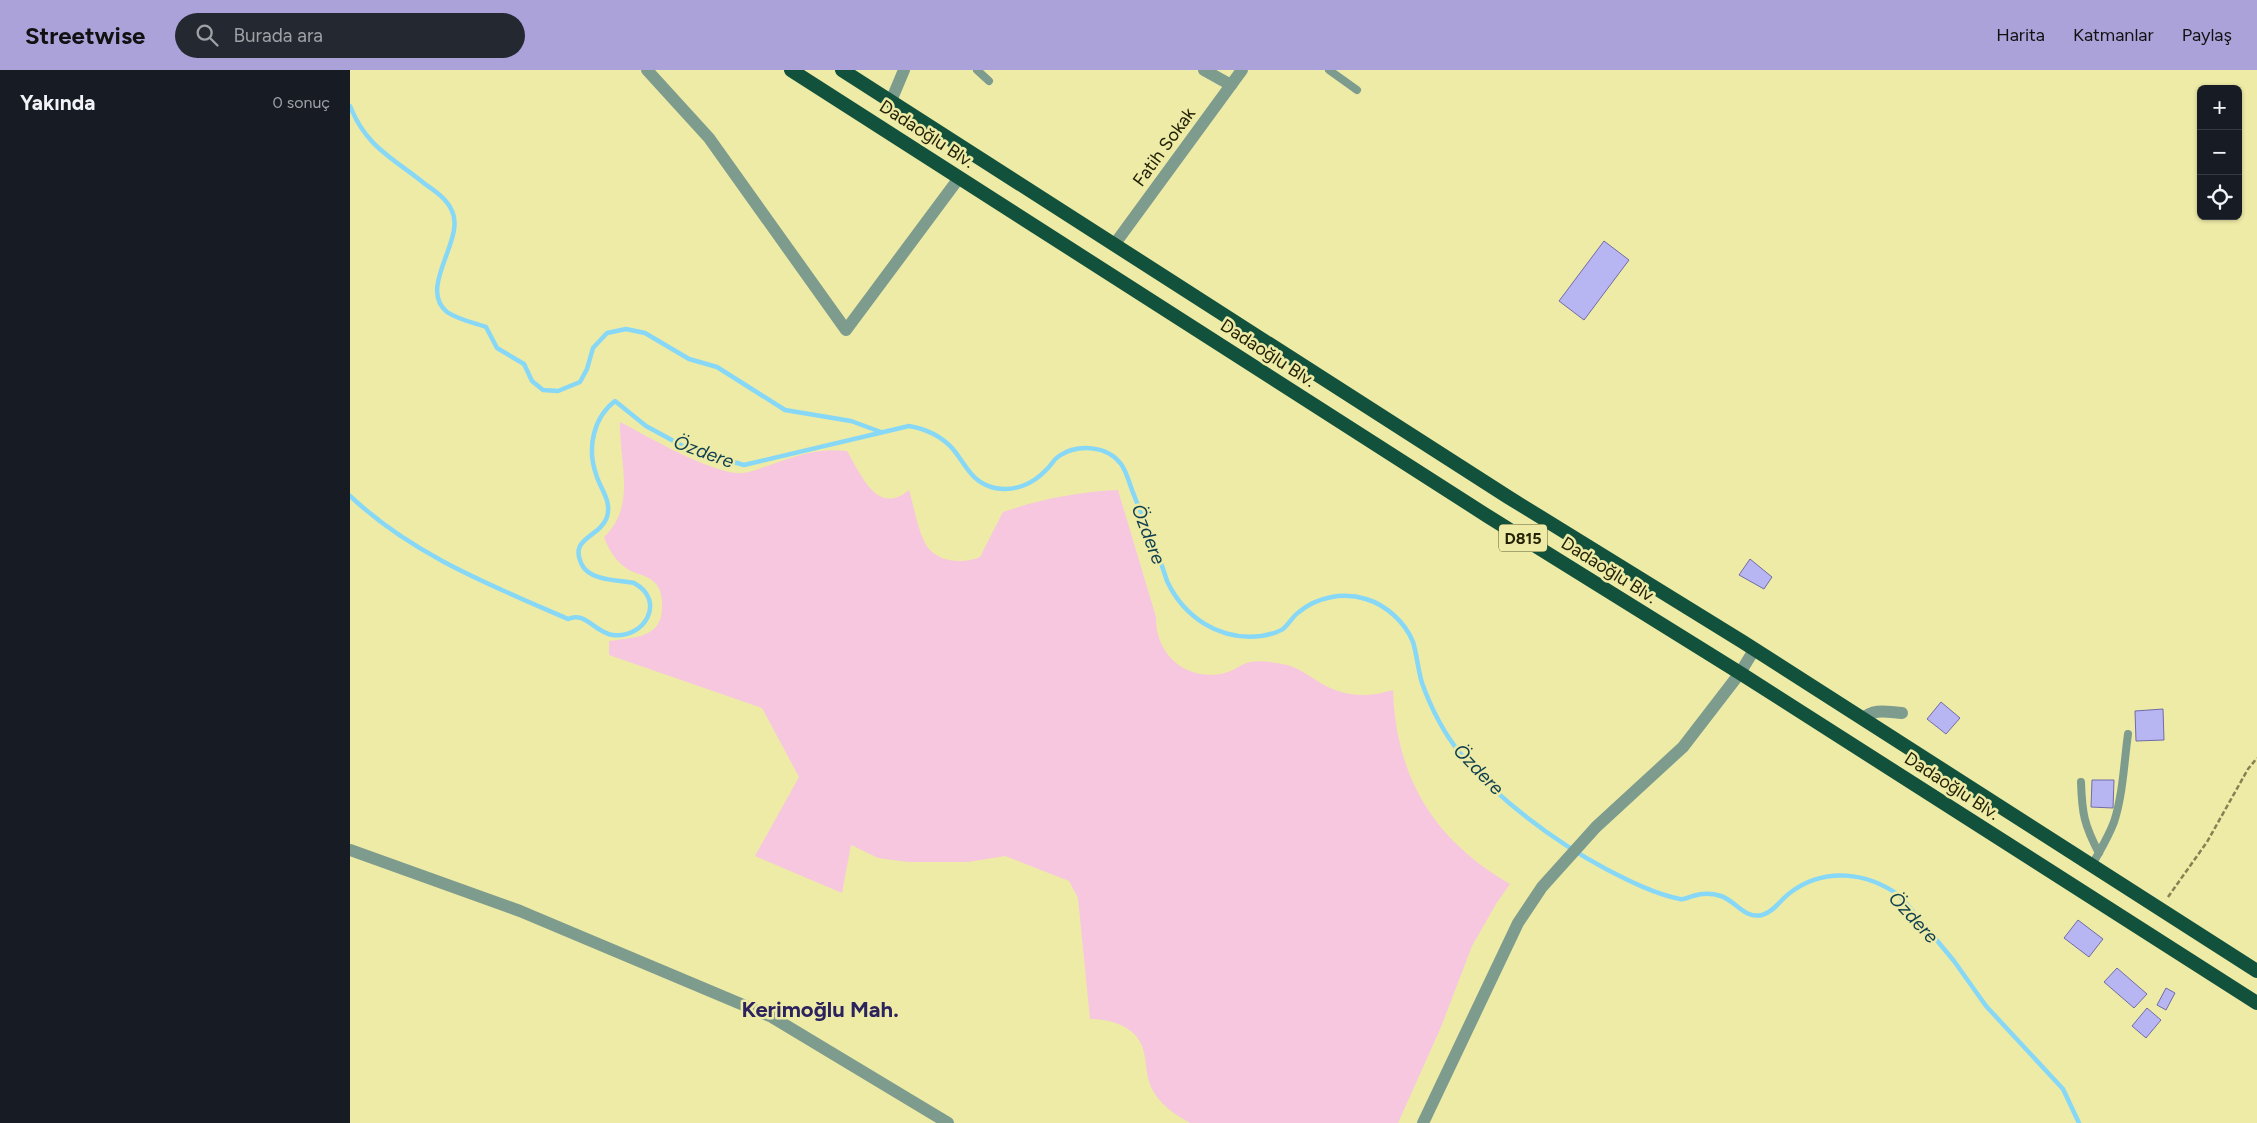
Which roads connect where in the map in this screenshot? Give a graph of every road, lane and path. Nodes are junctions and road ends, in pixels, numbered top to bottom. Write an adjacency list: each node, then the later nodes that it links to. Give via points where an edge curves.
1 (647, 70): 13 (street, via 709,138 846,330)
2 (791, 70): 13 (highway, Dadaoğlu Blv. / D815)
3 (842, 70): 12 (highway, Dadaoğlu Blv. / D815)
4 (904, 70): 12 (street)
5 (977, 70): 9 (lane)
6 (1204, 70): 10 (street)
7 (1242, 70): 10 (street, Fatih Sokak)
8 (1329, 70): 11 (lane)
9 (989, 81)
10 (1231, 85): 14 (street, Fatih Sokak)
11 (1357, 90)
12 (891, 101): 14 (highway, Dadaoğlu Blv. / D815)
13 (959, 178): 16 (highway, Dadaoğlu Blv. / D815, via 1489,517)
14 (1114, 245): 15 (highway, Dadaoğlu Blv. / D815)
15 (1754, 650): 16 (street); 18 (highway, Dadaoğlu Blv. / D815)
16 (1740, 673): 27 (highway, Dadaoğlu Blv. / D815); 29 (street, via 1683,747 1596,827 1542,888 1518,923)
17 (1902, 713): 18 (street, via 1877,711)
18 (1862, 719): 24 (highway, Dadaoğlu Blv. / D815)
19 (2128, 734): 23 (lane, via 2119,802 2114,822)
20 (2257, 758): 25 (path, via 2207,842)
21 (2081, 782): 23 (lane, via 2082,812)
22 (350, 850): 28 (street, via 520,911 772,1016)
23 (2099, 853): 24 (lane)
24 (2091, 866): 25 (highway, Dadaoğlu Blv. / D815)
25 (2159, 910): 26 (highway, Dadaoğlu Blv. / D815)
26 (2257, 971)
27 (2257, 1003)
28 (948, 1123)
29 (1423, 1123)

